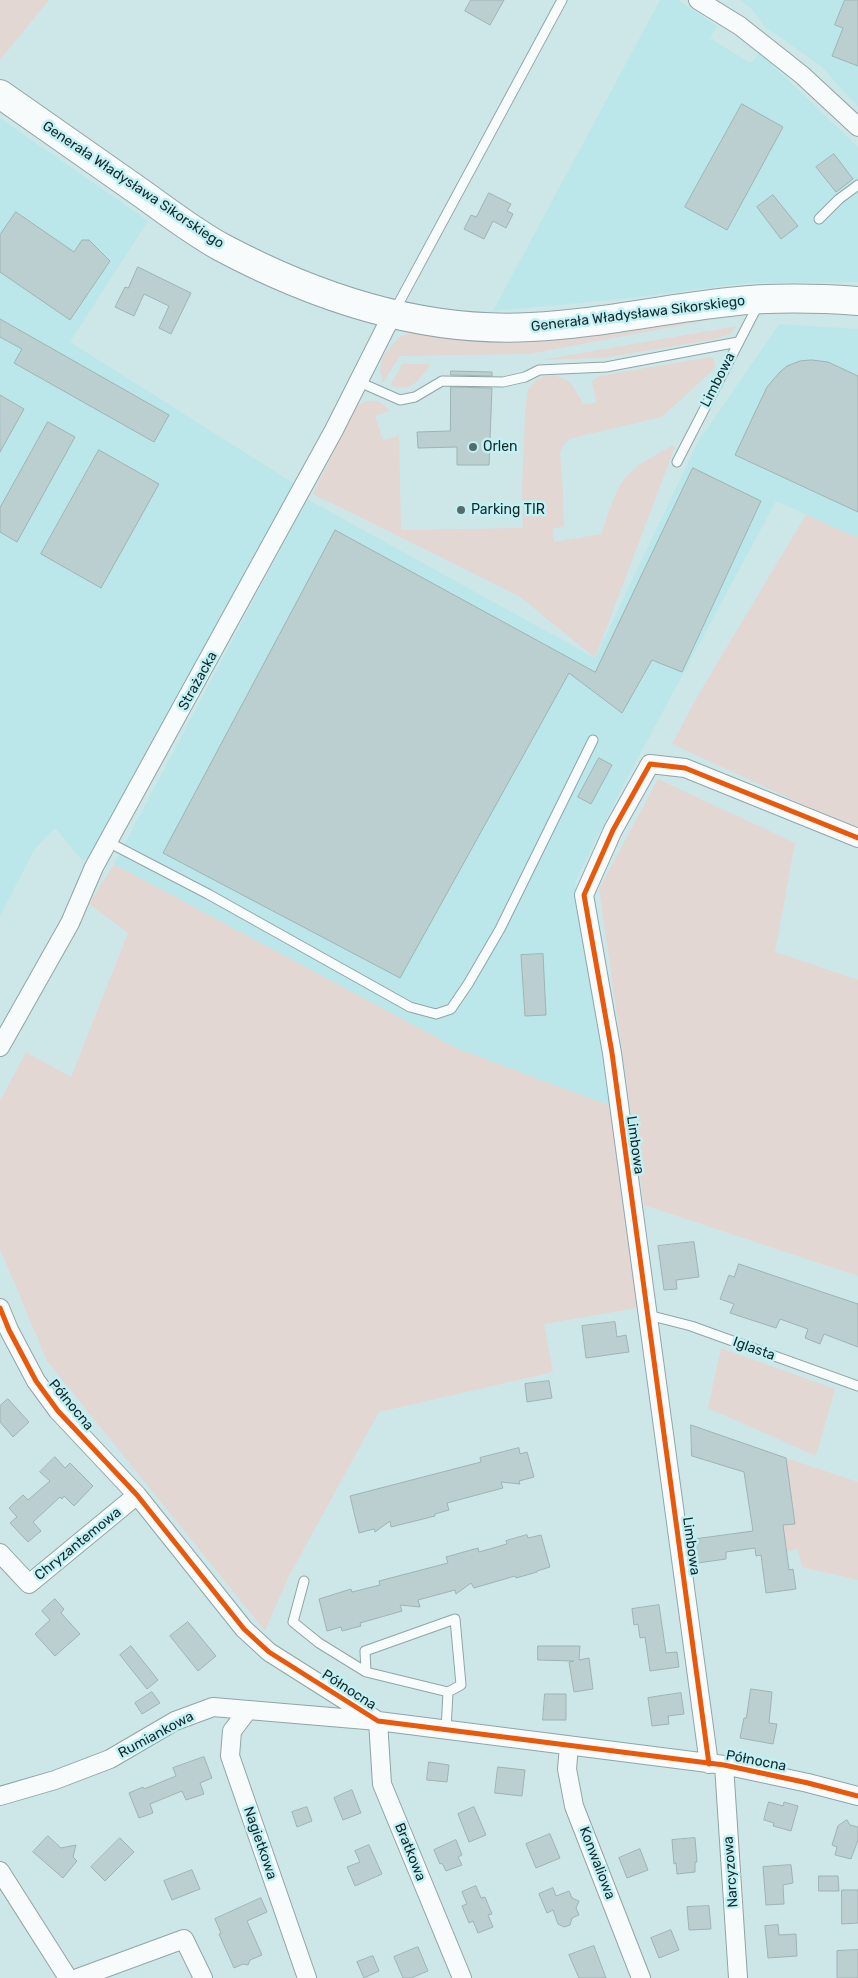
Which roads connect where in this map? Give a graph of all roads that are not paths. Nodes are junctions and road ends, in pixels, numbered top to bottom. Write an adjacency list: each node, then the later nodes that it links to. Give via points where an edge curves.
1 (562, 0): 9 (lane)
2 (698, 0): 4 (street, via 740,26)
3 (0, 94): 9 (main road, Generała Władysława Sikorskiego, via 219,246 289,280)
4 (858, 127)
5 (858, 185): 6 (lane)
6 (819, 219)
7 (761, 300): 8 (main road, Generała Władysława Sikorskiego); 9 (main road, Generała Władysława Sikorskiego, via 530,328 480,327); 10 (lane, Limbowa)
8 (858, 301)
9 (393, 313): 11 (street, Strażacka)
10 (738, 342): 11 (lane, via 606,367 539,370 504,382 442,381 415,397 400,400); 12 (lane, Limbowa)
11 (360, 382): 15 (street, Strażacka)
12 (677, 462)
13 (594, 740): 15 (lane, via 500,929 451,1009 436,1014 410,1007)
14 (858, 838): 18 (street, Limbowa, via 685,768 650,764 613,830 584,896 612,1053)
15 (108, 842): 16 (street, Strażacka, via 70,923)
16 (0, 1047)
17 (0, 1308): 20 (street, Północna, via 36,1381 58,1411)
18 (648, 1315): 19 (lane, Iglasta, via 691,1326); 29 (street, Limbowa)
19 (858, 1386)
20 (137, 1495): 21 (street, Chryzantemowa, via 29,1584); 26 (street, Północna, via 244,1628 269,1652)
21 (0, 1553)
22 (304, 1581): 23 (lane, via 293,1622)
23 (366, 1672): 24 (lane); 24 (lane, via 365,1651 455,1619 461,1685)
24 (448, 1692): 27 (lane)
25 (248, 1710): 26 (street, Rumiankowa); 30 (street, Rumiankowa, via 213,1707 175,1722 110,1760); 36 (street, Nagietkowa, via 232,1731 230,1756)
26 (378, 1721): 27 (street, Północna); 37 (street, Bratkowa, via 382,1784)
27 (446, 1730): 28 (street, Północna)
28 (569, 1746): 29 (street, Północna); 38 (street, Konwaliowa, via 567,1769 574,1806)
29 (717, 1764): 31 (street, Północna); 39 (street, Narcyzowa)
30 (0, 1796)
31 (858, 1796)
32 (0, 1872): 33 (street)
33 (68, 1978)
34 (78, 1978): 35 (street, via 184,1939)
35 (203, 1978)
36 (307, 1978)
37 (462, 1978)
38 (641, 1978)
39 (738, 1978)

